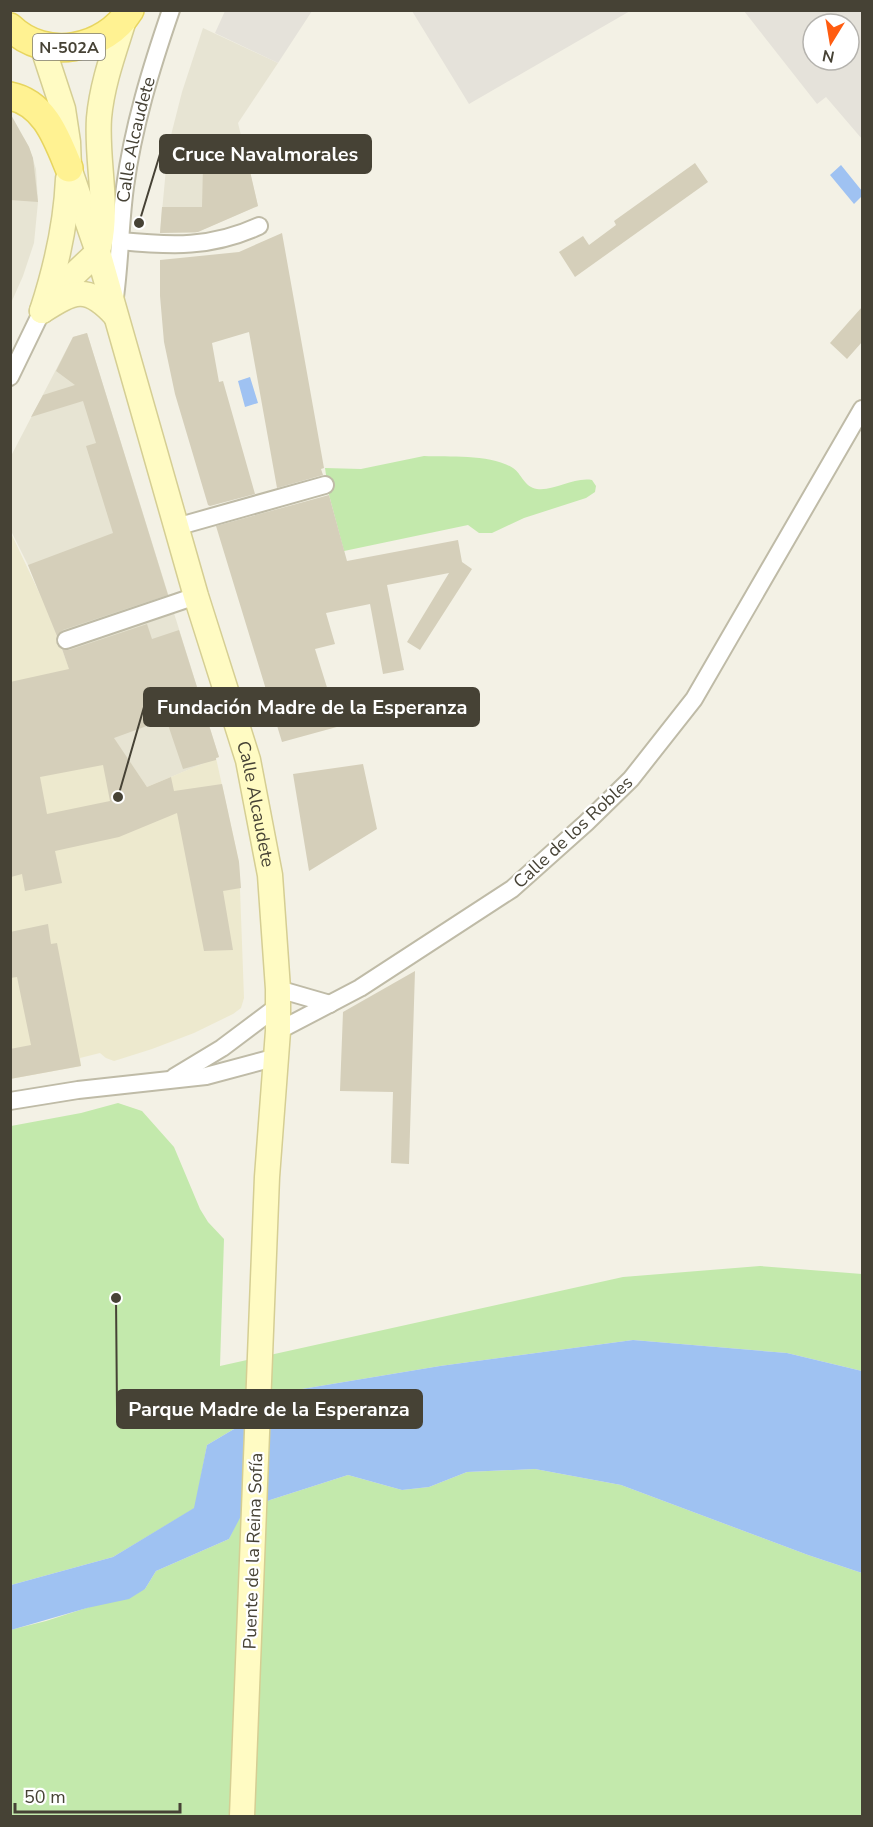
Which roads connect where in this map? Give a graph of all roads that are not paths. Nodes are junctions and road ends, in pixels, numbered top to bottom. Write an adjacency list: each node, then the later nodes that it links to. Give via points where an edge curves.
1 (171, 10): 7 (street, Calle Alcaudete, via 137,119 124,187)
2 (127, 15): 3 (main road, N-502A, via 111,32 87,44 60,48); 8 (main road, Calle Alcaudete, via 110,65 99,119 104,228)
3 (24, 39): 5 (main road, Calle Alcaudete, via 63,109)
4 (10, 96): 5 (main road, via 45,118)
5 (69, 168): 8 (main road, Calle Alcaudete); 9 (main road, via 65,225)
6 (259, 226): 7 (street, via 235,237 198,244)
7 (120, 241): 10 (street, Calle Alcaudete)
8 (98, 252): 9 (main road); 10 (main road, Calle Alcaudete)
9 (42, 311): 10 (main road, via 67,295 84,293); 11 (street)
10 (114, 311): 14 (main road, Calle Alcaudete)
11 (10, 377)
12 (862, 409): 18 (street, Calle de los Robles, via 694,699 631,779 512,889)
13 (325, 485): 14 (street)
14 (176, 527): 15 (main road, Calle Alcaudete)
15 (196, 596): 16 (street); 17 (main road, Calle Alcaudete, via 248,760 270,875)
16 (66, 640)
17 (278, 998): 18 (street); 19 (main road, Calle Alcaudete); 21 (street, via 222,1048)
18 (330, 1004): 19 (street, Calle de los Robles)
19 (278, 1031): 20 (main road, Calle Alcaudete)
20 (277, 1057): 21 (street, via 206,1076); 23 (main road, Calle Alcaudete)
21 (170, 1079): 22 (street)
22 (10, 1101)
23 (267, 1177): 24 (main road, Puente de la Reina Sofía)
24 (242, 1816)

